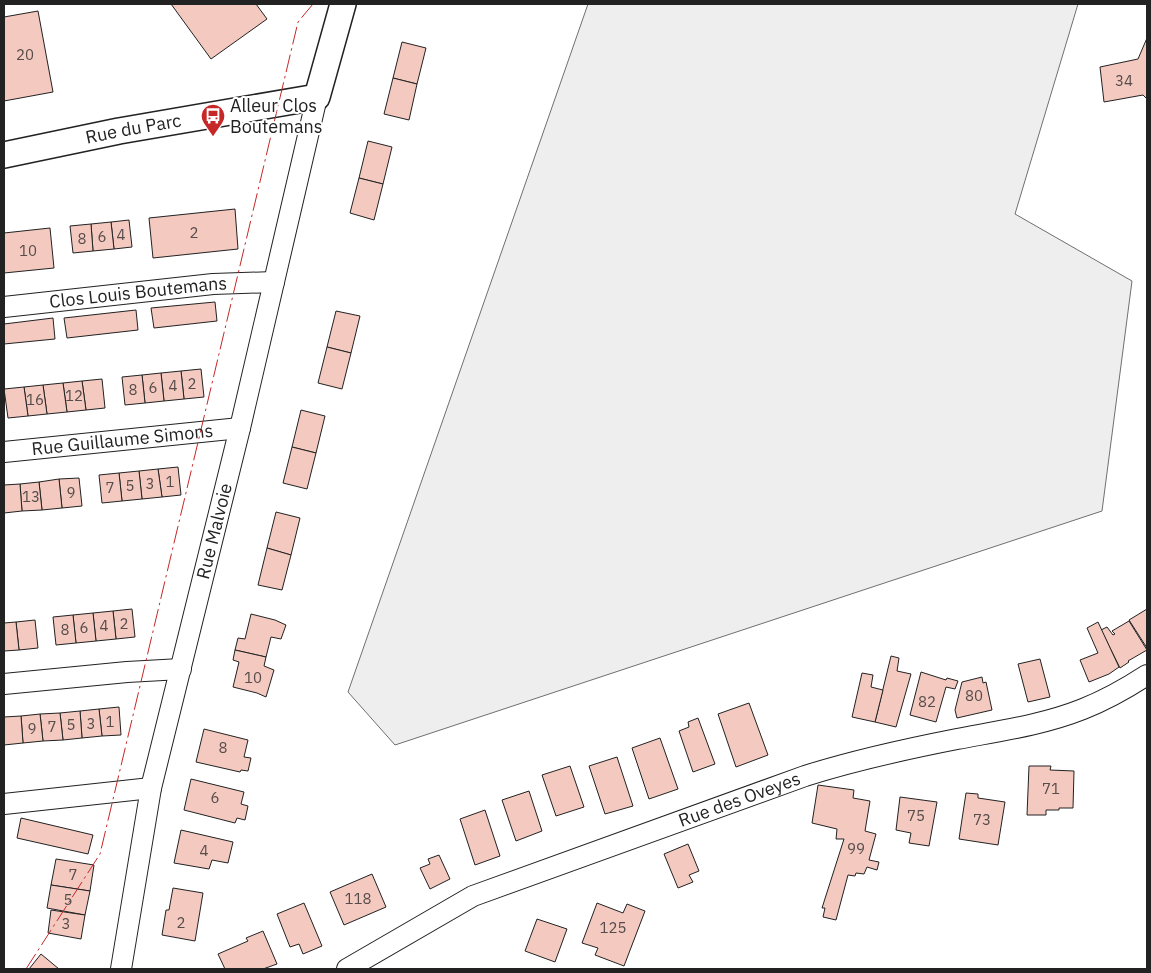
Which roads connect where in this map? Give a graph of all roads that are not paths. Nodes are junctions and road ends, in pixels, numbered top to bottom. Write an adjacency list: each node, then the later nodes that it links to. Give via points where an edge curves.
1 (343, 4): 2 (street)
2 (317, 97): 3 (street, Rue du Parc, via 133,128); 4 (street, Rue Malvoie)
3 (4, 155)
4 (274, 282): 5 (street, Clos Louis Boutemans, via 213,284); 6 (street, Rue Malvoie)
5 (4, 307)
6 (240, 428): 7 (street, Rue Guillaume Simons); 8 (street, Rue Malvoie)
7 (4, 452)
8 (181, 668): 10 (street); 11 (street, Rue Malvoie)
9 (1147, 675): 14 (street, Rue des Oveyes, via 1104,700 1056,718 830,768 473,896)
10 (4, 684)
11 (150, 788): 12 (street); 13 (street, Rue Malvoie)
12 (4, 804)
13 (121, 969)
14 (347, 969)

